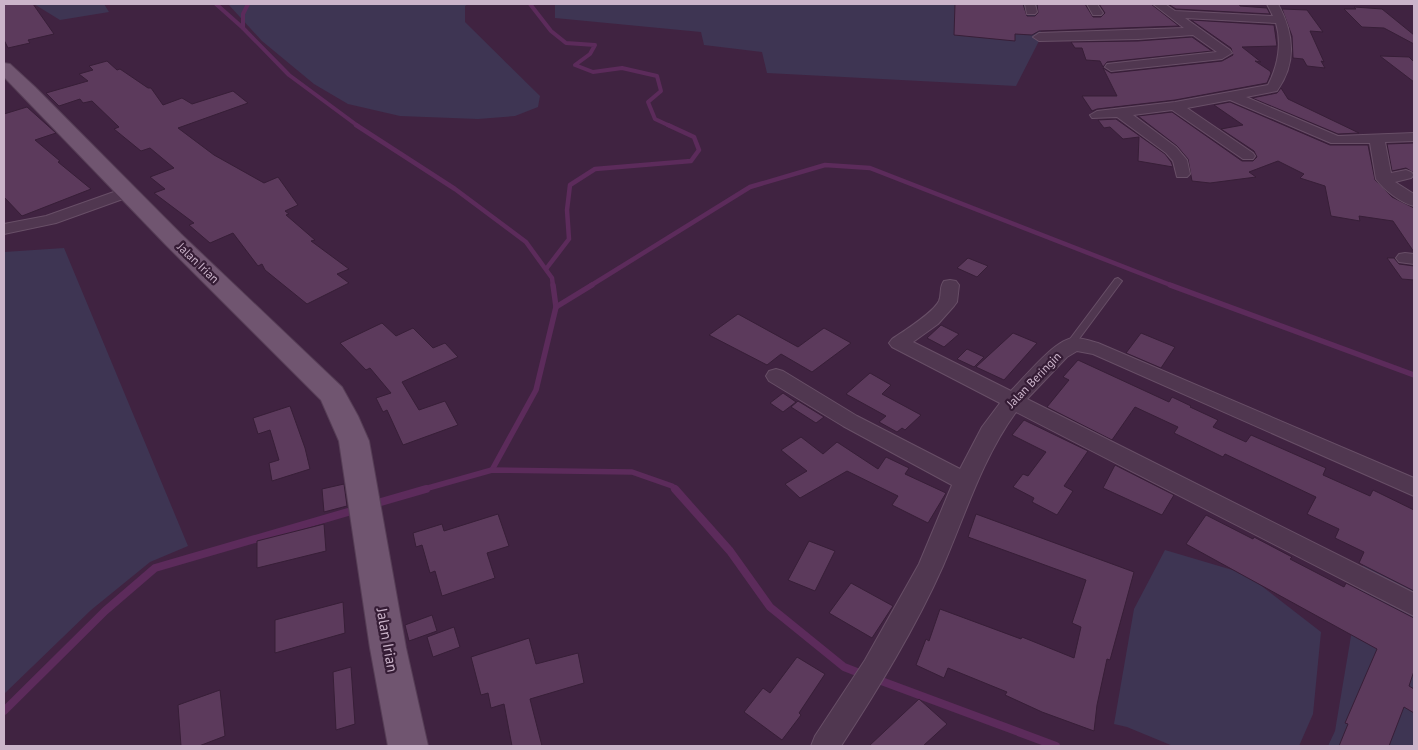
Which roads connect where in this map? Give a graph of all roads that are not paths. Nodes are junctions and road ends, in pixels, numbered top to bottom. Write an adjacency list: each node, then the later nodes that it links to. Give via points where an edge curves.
1 (1158, 4): 3 (street)
2 (1273, 4): 4 (street)
3 (1173, 14): 4 (street); 5 (street)
4 (1280, 20): 9 (street, via 1285,35 1284,54 1275,85 1264,91)
5 (1197, 31): 6 (street); 7 (street, via 1226,53)
6 (1039, 37)
7 (1111, 67)
8 (4, 68): 19 (main road, Jalan Irian)
9 (1233, 96): 10 (street); 14 (street, via 1332,139)
10 (1175, 106): 11 (street); 15 (street)
11 (1121, 113): 12 (street); 16 (street, via 1171,150 1180,160)
12 (1097, 115)
13 (1414, 137): 14 (street)
14 (1377, 139): 18 (street)
15 (1248, 156)
16 (1182, 174)
17 (1406, 175): 18 (street)
18 (1384, 179): 20 (street)
19 (128, 192): 21 (street, via 50,220); 30 (main road, Jalan Irian, via 332,394 344,416 354,441)
20 (1414, 201)
21 (4, 229)
22 (1118, 281): 24 (lane)
23 (950, 285): 26 (street, via 948,302 931,320 899,343)
24 (1070, 345): 26 (street, Jalan Beringin); 28 (street, Jalan Beringin, via 1098,349)
25 (776, 376): 27 (street)
26 (1014, 401): 27 (street, Jalan Beringin, via 990,432); 29 (street)
27 (965, 482): 31 (street, Jalan Beringin, via 930,566 869,679)
28 (1414, 487)
29 (1414, 605)
30 (408, 746)
31 (825, 746)

